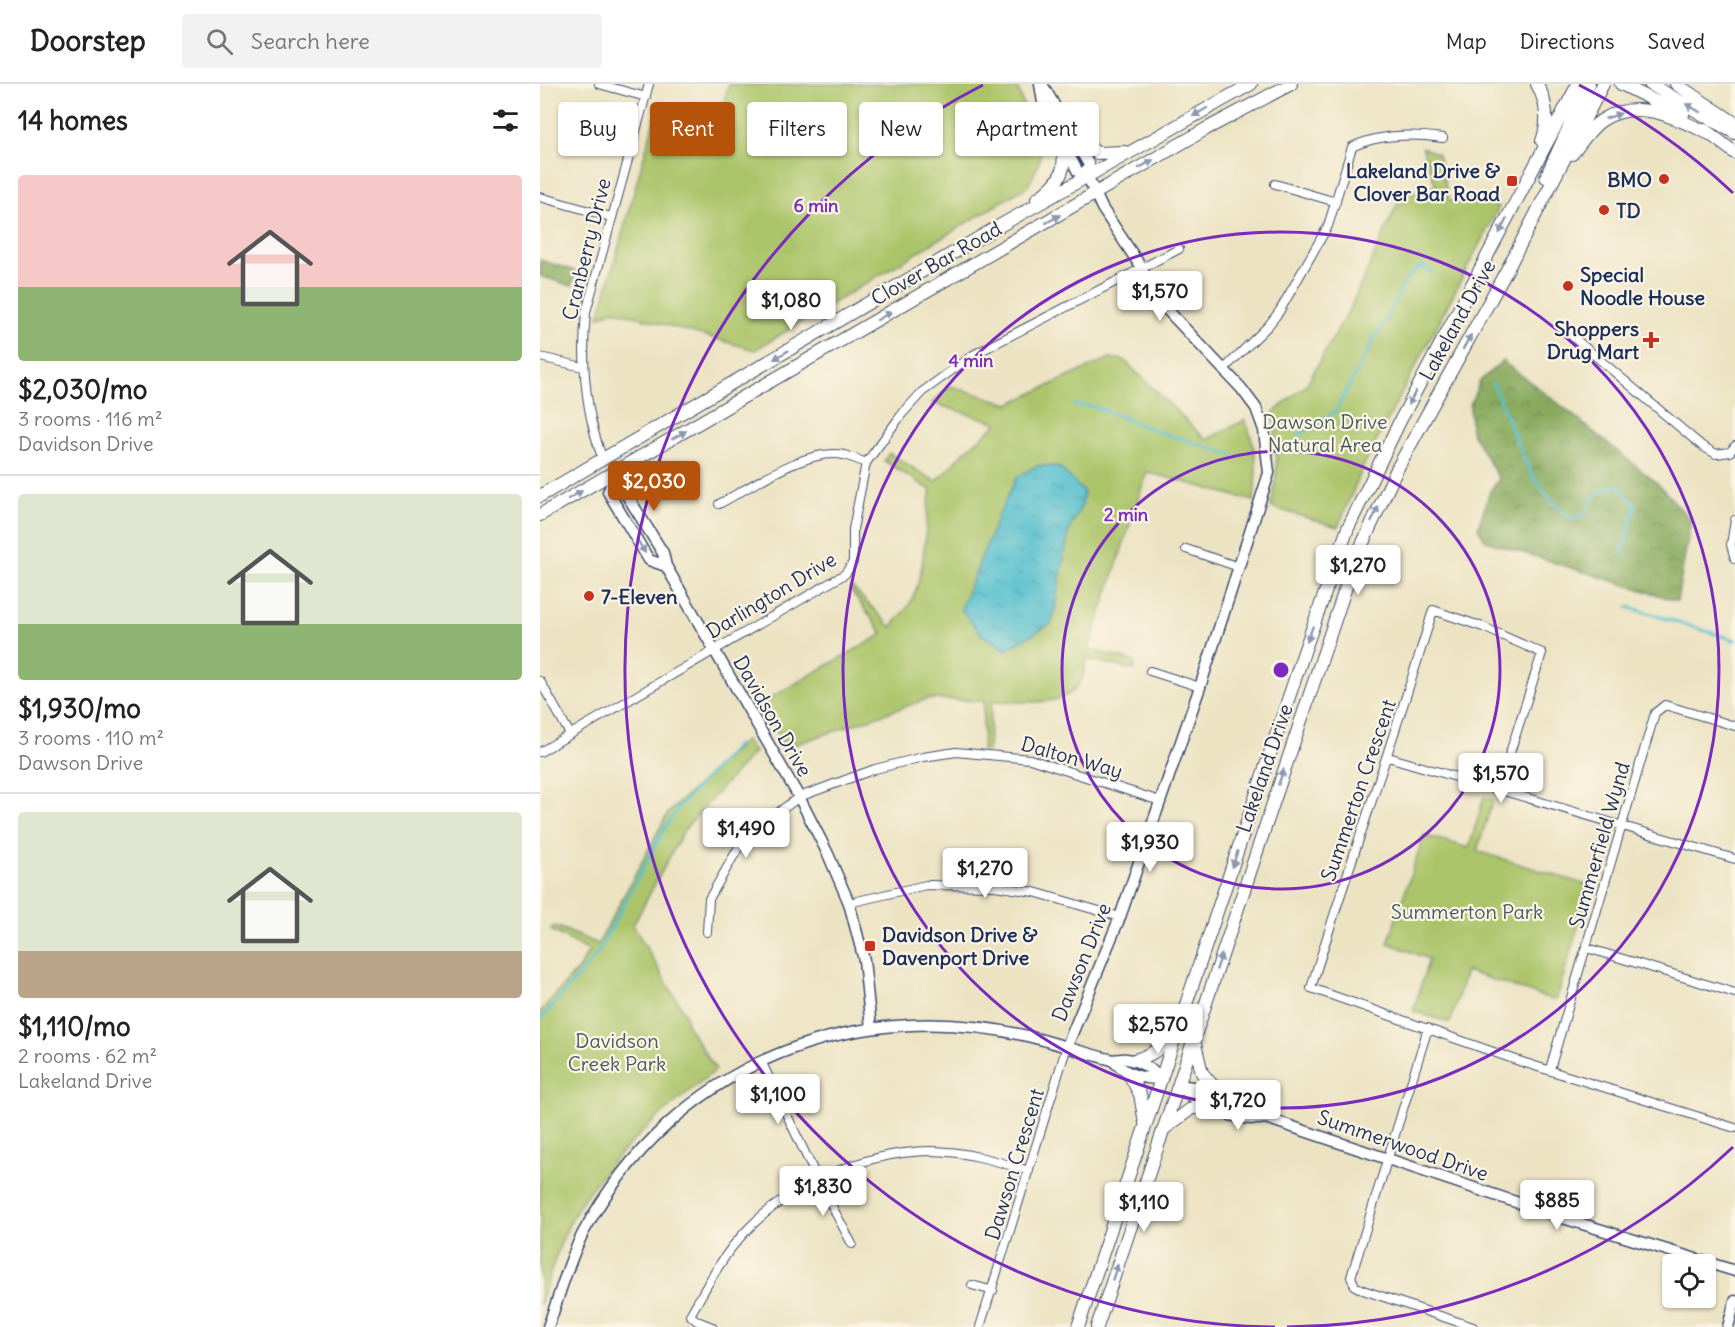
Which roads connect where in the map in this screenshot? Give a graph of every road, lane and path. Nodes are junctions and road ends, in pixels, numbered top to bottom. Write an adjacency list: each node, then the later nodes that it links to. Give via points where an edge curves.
1 (599, 84): 14 (street)
2 (649, 84): 14 (street, Cranberry Drive)
3 (1041, 84): 16 (street); 17 (street)
4 (1251, 84): 22 (main road, Clover Bar Road, one-way to 22)
5 (1291, 84): 32 (main road, Clover Bar Road, one-way to 5)
6 (1538, 84): 29 (main road, via 1545,103 1545,132)
7 (1578, 84): 29 (main road, Lakeland Drive)
8 (1589, 84): 37 (main road, via 1548,172)
9 (1603, 84): 28 (main road, Lakeland Drive)
10 (1621, 84): 20 (main road, via 1681,113)
11 (1650, 84): 19 (main road, one-way to 11)
12 (1676, 84): 15 (main road)
13 (1684, 84): 15 (main road)
14 (646, 98): 35 (street, Cranberry Drive)
15 (1702, 99): 18 (main road)
16 (1043, 102)
17 (1053, 102)
18 (1735, 123)
19 (1735, 133)
20 (1712, 135): 24 (main road); 28 (main road, one-way to 20, via 1591,130 1604,118 1620,113 1658,111)
21 (1443, 138): 34 (street, via 1378,139 1352,147)
22 (1135, 150): 23 (main road); 30 (main road, Clover Bar Road)
23 (1099, 153)
24 (1735, 153)
25 (1065, 156): 36 (main road, via 1055,184)
26 (1069, 156): 30 (street, via 1078,172)
27 (1084, 156): 30 (street, via 1089,165)
28 (1558, 171): 37 (main road, Lakeland Drive)
29 (1530, 174): 73 (main road, Lakeland Drive, one-way to 73, via 1348,528)
30 (1087, 175): 32 (street, Dawson Drive); 36 (main road, Clover Bar Road)
31 (1275, 184): 34 (street)
32 (1096, 194): 39 (street, Dawson Drive); 47 (main road, Clover Bar Road, one-way to 32)
33 (540, 197): 35 (street)
34 (1336, 202): 43 (street, via 1328,226 1279,312)
35 (611, 217): 42 (street, Cranberry Drive, via 586,312)
36 (994, 229): 45 (main road, Clover Bar Road, one-way to 45)
37 (1527, 232): 76 (main road, Lakeland Drive, one-way to 37, via 1355,560 1397,469)
38 (1179, 249): 39 (street)
39 (1141, 267): 43 (street, Dawson Drive, via 1156,298); 46 (street, Darlington Drive, via 1007,335 947,373 902,414)
40 (1567, 332): 44 (street, via 1702,446 1716,454 1730,452)
41 (540, 357): 42 (street)
42 (583, 367): 45 (street, Cranberry Drive, via 586,396)
43 (1224, 369): 54 (street, Dawson Drive, via 1256,408 1268,455 1266,485)
44 (1735, 446)
45 (603, 460): 47 (street); 48 (main road, Clover Bar Road)
46 (866, 463): 49 (street, via 844,455 814,456); 55 (street, Darlington Drive, via 851,568 840,578)
47 (611, 478): 50 (main road, Clover Bar Road, one-way to 47); 55 (street, Davidson Drive, via 608,492 649,560 666,566)
48 (540, 496)
49 (719, 504)
50 (540, 515)
51 (1735, 520): 53 (street, via 1731,545)
52 (1186, 549): 54 (street)
53 (1735, 559)
54 (1239, 567): 58 (street, Dawson Drive)
55 (712, 649): 60 (street, Darlington Drive); 64 (street, Davidson Drive)
56 (1150, 671): 58 (street)
57 (540, 681): 60 (street)
58 (1200, 687): 65 (street, Dawson Drive)
59 (1735, 726): 66 (street, Summerfield Wynd, via 1665,705 1655,713)
60 (570, 734): 61 (street, Darlington Drive)
61 (540, 752)
62 (1388, 757): 63 (street); 63 (street, Summerton Crescent, via 1433,610 1542,652); 75 (street, Summerton Crescent, via 1311,988)
63 (1498, 790): 66 (street)
64 (799, 797): 65 (street, Dalton Way, via 875,769 956,752 1030,759); 68 (street, Davidson Drive); 70 (street, Dalton Way, via 744,838 709,899)
65 (1160, 801): 69 (street, Dawson Drive)
66 (1621, 826): 67 (street); 71 (street, Summerfield Wynd)
67 (1735, 859)
68 (849, 903): 69 (street, via 926,885 995,886 1034,892); 74 (street, Davidson Drive, via 864,960)
69 (1120, 917): 78 (street, Dawson Drive)
70 (707, 932)
71 (1587, 948): 72 (street); 84 (street, Summerfield Wynd)
72 (1735, 993)
73 (1182, 1019): 77 (main road, Lakeland Drive); 81 (main road, via 1162,1047)
74 (871, 1028): 78 (street, via 947,1023 1002,1029); 82 (street, via 828,1036)
75 (1428, 1028): 84 (street, Summerton Crescent); 95 (street)
76 (1194, 1037): 79 (main road, Lakeland Drive); 88 (main road, via 1202,1073)
77 (1175, 1040): 83 (main road); 86 (main road, Lakeland Drive)
78 (1067, 1046): 80 (street); 96 (street, Dawson Crescent)
79 (1190, 1050): 83 (main road); 87 (main road, Lakeland Drive)
80 (1112, 1060): 81 (street); 85 (street)
81 (1134, 1060): 86 (street)
82 (761, 1061): 97 (street); 103 (street, via 722,1082 667,1122 626,1168 582,1234)
83 (1174, 1068): 86 (main road); 87 (main road)
84 (1550, 1069): 94 (street, Summerton Crescent)
85 (1130, 1074): 86 (street); 92 (main road, via 1140,1094)
86 (1161, 1079): 89 (main road); 92 (main road, Lakeland Drive)
87 (1178, 1085): 88 (street, Summerwood Drive); 89 (main road); 90 (street, Summerwood Drive); 93 (main road, Lakeland Drive)
88 (1220, 1094): 91 (street, Summerwood Drive, via 1256,1108)
89 (1164, 1097): 92 (main road); 93 (main road)
90 (1214, 1108): 91 (street, Summerwood Drive, via 1251,1120); 93 (main road, via 1192,1108)
91 (1266, 1118): 95 (street, Summerwood Drive)
92 (1145, 1126): 106 (main road, Lakeland Drive)
93 (1163, 1130): 107 (main road, Lakeland Drive, one-way to 93)
94 (1735, 1130)
95 (1388, 1160): 99 (street, Summerwood Drive); 108 (street, via 1351,1277 1355,1286)
96 (1029, 1171): 97 (street, via 992,1159 933,1151 900,1152); 101 (street, Dawson Crescent)
97 (818, 1178): 98 (street); 104 (street, via 788,1195 754,1224 723,1261 690,1315)
98 (852, 1244)
99 (1735, 1271)
100 (972, 1285): 101 (street)
101 (993, 1291): 105 (street, Dawson Crescent)
102 (1735, 1301): 109 (street)
103 (548, 1327)
104 (712, 1327)
105 (980, 1327)
106 (1078, 1327)
107 (1096, 1327)
108 (1473, 1327)
109 (1728, 1327)

